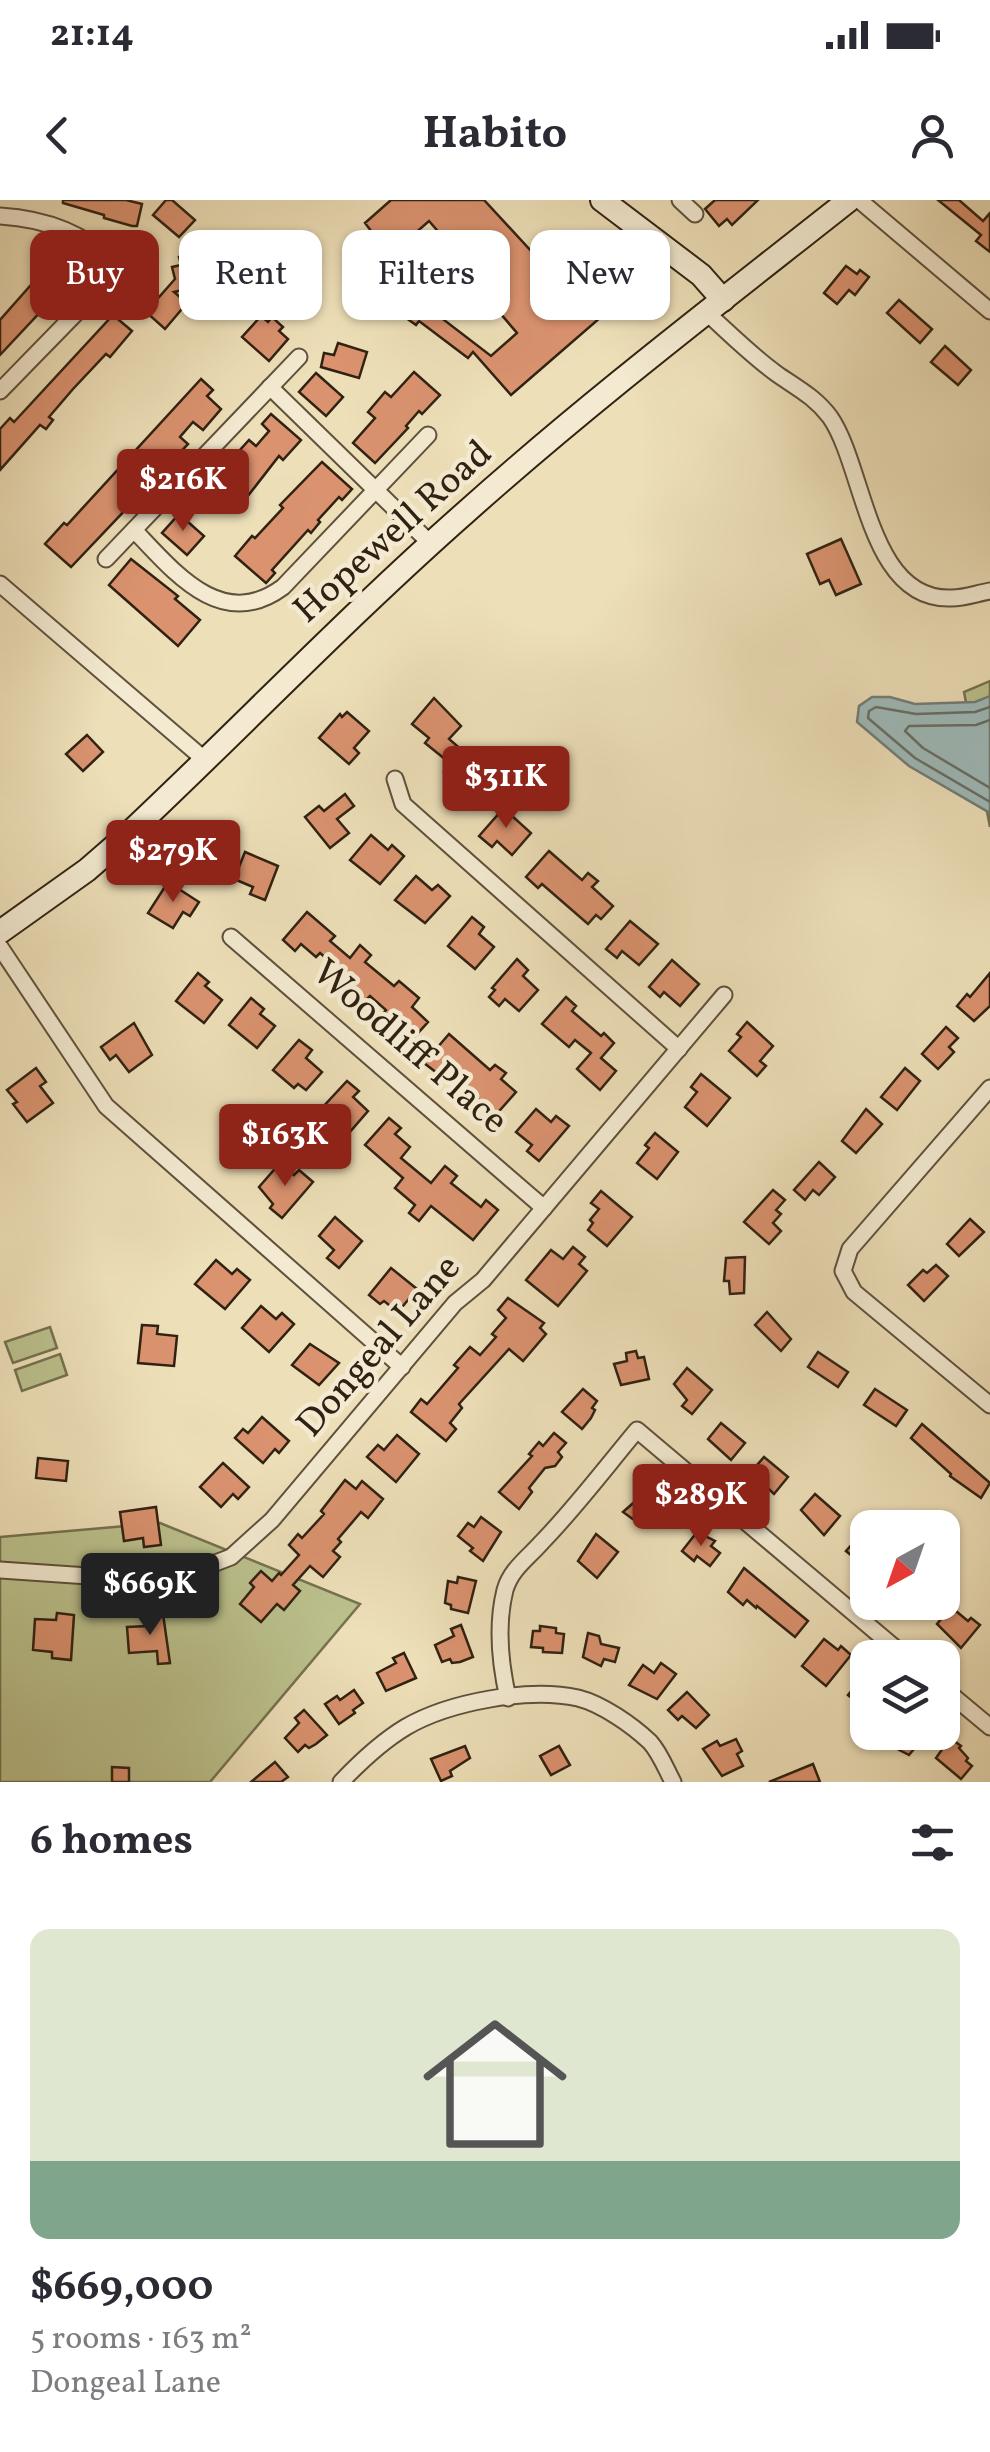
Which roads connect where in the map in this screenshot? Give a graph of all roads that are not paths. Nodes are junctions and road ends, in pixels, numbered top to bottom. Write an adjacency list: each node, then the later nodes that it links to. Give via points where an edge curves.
1 (39, 200): 8 (street)
2 (602, 200): 9 (street, via 702,276)
3 (680, 200): 6 (street)
4 (850, 200): 9 (street, Hopewell Road)
5 (859, 200): 10 (street)
6 (695, 214)
7 (0, 216): 8 (street)
8 (35, 218): 13 (street, via 93,243 121,266)
9 (714, 306): 17 (street, Hopewell Road); 20 (street, via 777,374 832,420 864,512 899,574 931,596)
10 (990, 311)
11 (299, 357): 12 (street)
12 (270, 387): 15 (street); 16 (street)
13 (0, 391)
14 (428, 435): 15 (street)
15 (377, 490): 16 (street, via 283,588 240,606 202,593); 17 (street)
16 (134, 530): 18 (street)
17 (431, 544): 21 (street, Hopewell Road)
18 (106, 559)
19 (0, 584): 21 (street)
20 (990, 591)
21 (205, 760): 23 (street, Hopewell Road, via 88,870)
22 (395, 780): 27 (street, via 404,804)
23 (0, 932)
24 (231, 938): 29 (street, Woodliff Place)
25 (0, 947): 30 (street, via 106,1106)
26 (724, 996): 27 (street, Dongeal Lane)
27 (679, 1049): 29 (street, Dongeal Lane)
28 (990, 1088): 31 (street, via 850,1249 844,1271 854,1292)
29 (544, 1208): 30 (street, Dongeal Lane)
30 (402, 1367): 32 (street, Dongeal Lane, via 272,1520 231,1558 179,1577)
31 (990, 1404)
32 (0, 1570)
33 (886, 1640): 34 (street, via 637,1430 516,1566 506,1589 500,1642)
34 (508, 1698): 37 (street, via 424,1718 374,1749); 38 (street, via 568,1697 598,1708 652,1744)
35 (960, 1702): 36 (street)
36 (990, 1728)
37 (341, 1782)
38 (673, 1782)

